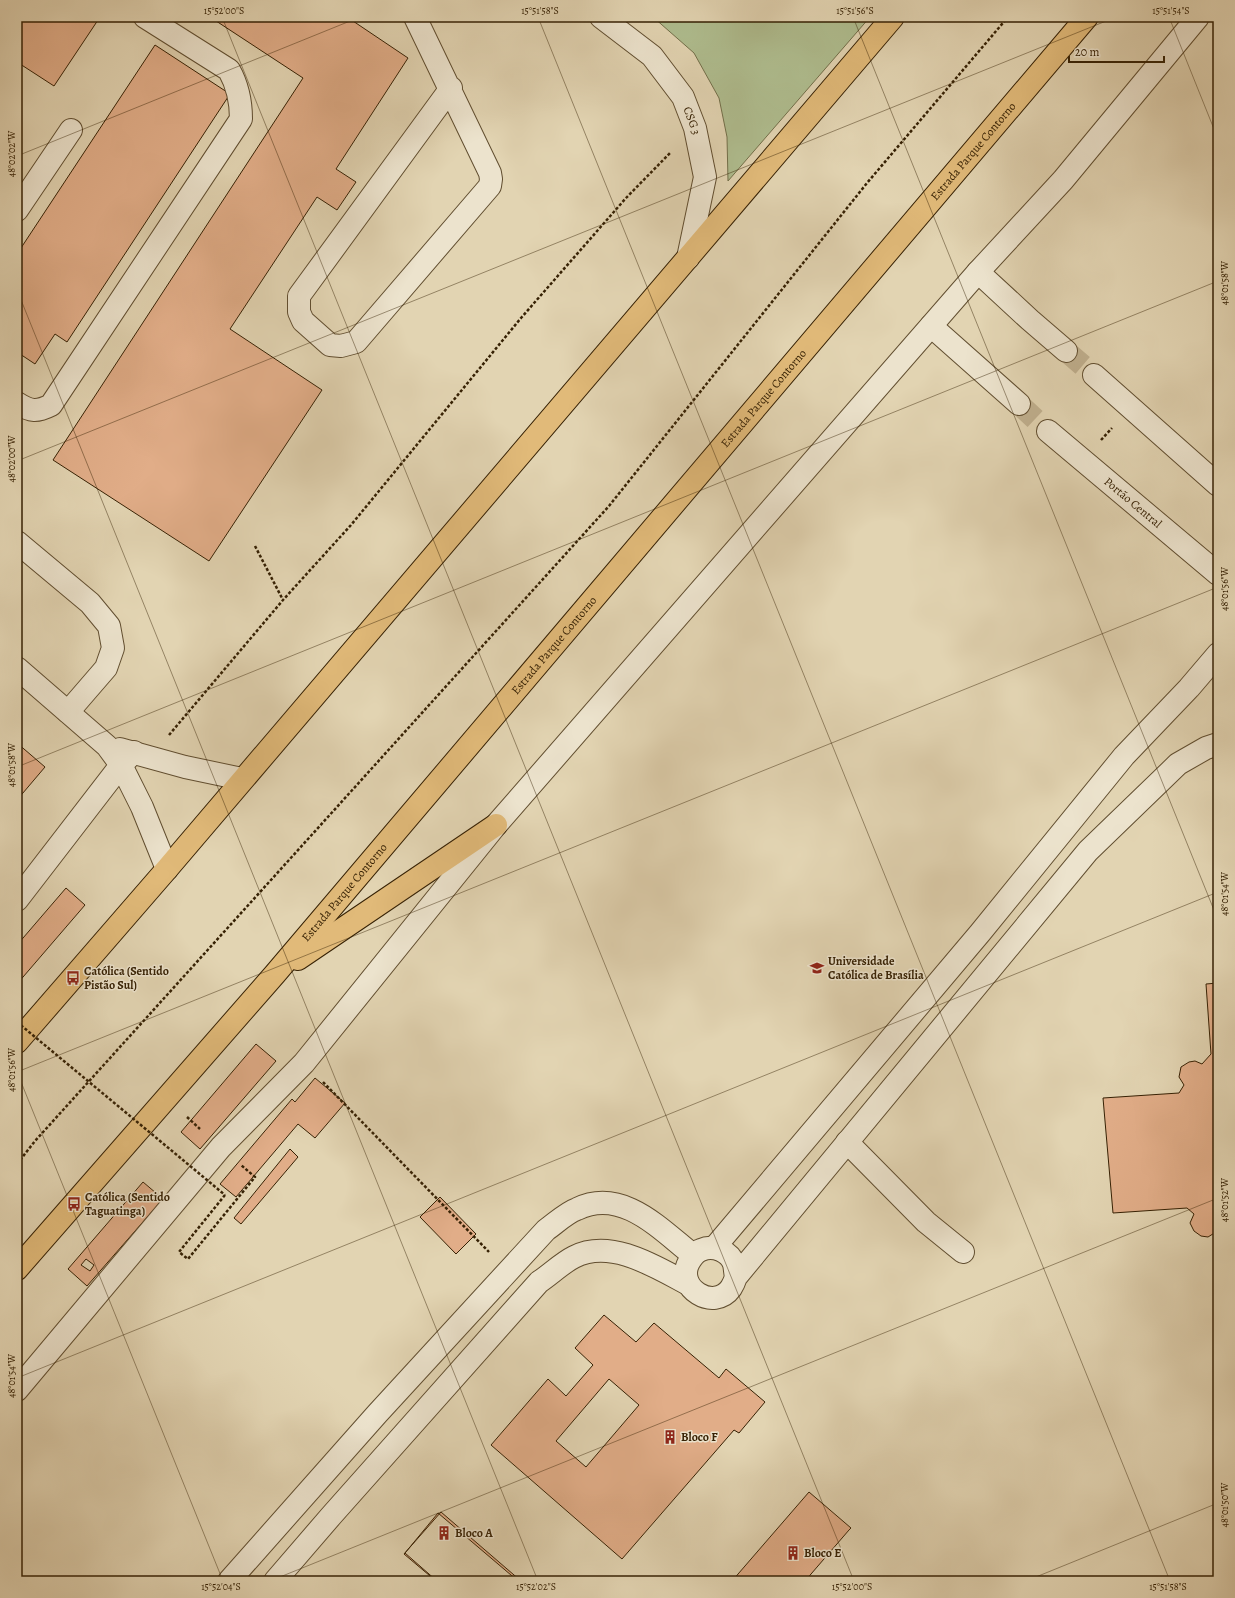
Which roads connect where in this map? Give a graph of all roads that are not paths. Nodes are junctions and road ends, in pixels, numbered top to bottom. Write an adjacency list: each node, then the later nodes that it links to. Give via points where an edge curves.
1 (145, 17): 15 (street, via 229,70 241,104 240,119 51,405 40,410 25,408)
2 (415, 17): 7 (street)
3 (601, 17): 10 (street, CSG 3, via 652,56 683,97 695,128 705,177)
4 (892, 17): 10 (highway)
5 (1087, 17): 30 (highway, Estrada Parque Contorno)
6 (1198, 17): 11 (street, via 1063,180)
7 (451, 88): 7 (street, via 299,296 299,312 303,320 330,345 341,346 356,342 490,186 490,172)
8 (71, 130): 9 (street)
9 (17, 210)
10 (688, 258): 26 (highway)
11 (978, 272): 12 (street); 13 (street)
12 (931, 326): 16 (street); 27 (street)
13 (1066, 351)
14 (1094, 375): 18 (street)
15 (17, 403)
16 (1019, 404)
17 (1048, 431): 20 (street, Portão Central)
18 (1218, 485)
19 (17, 542): 23 (street, via 90,603 110,626 113,648 106,668)
20 (1218, 574)
21 (1218, 654): 33 (street, via 1124,756 975,938)
22 (17, 668): 23 (street)
23 (68, 712): 25 (street, via 107,746)
24 (1218, 744): 32 (street, via 1178,764 1088,851)
25 (135, 758): 26 (street); 28 (street, via 142,807); 29 (street)
26 (242, 779): 28 (highway)
27 (496, 825): 30 (highway); 39 (street, via 304,1063 221,1147)
28 (167, 869): 31 (highway)
29 (17, 900)
30 (275, 974): 36 (highway, Estrada Parque Contorno)
31 (17, 1042)
32 (847, 1142): 34 (street, via 926,1222); 37 (street)
33 (714, 1248): 35 (street, via 702,1249); 37 (street, via 726,1252 734,1263)
34 (963, 1252)
35 (693, 1255): 38 (street, via 686,1268); 40 (street, via 632,1209 618,1204 599,1203 577,1208 546,1230 507,1271)
36 (17, 1269)
37 (736, 1277): 38 (street, via 731,1288 714,1298 696,1293)
38 (688, 1284): 41 (street, via 630,1256 594,1251 574,1257 539,1282)
39 (17, 1390)
40 (229, 1581)
41 (275, 1581)

